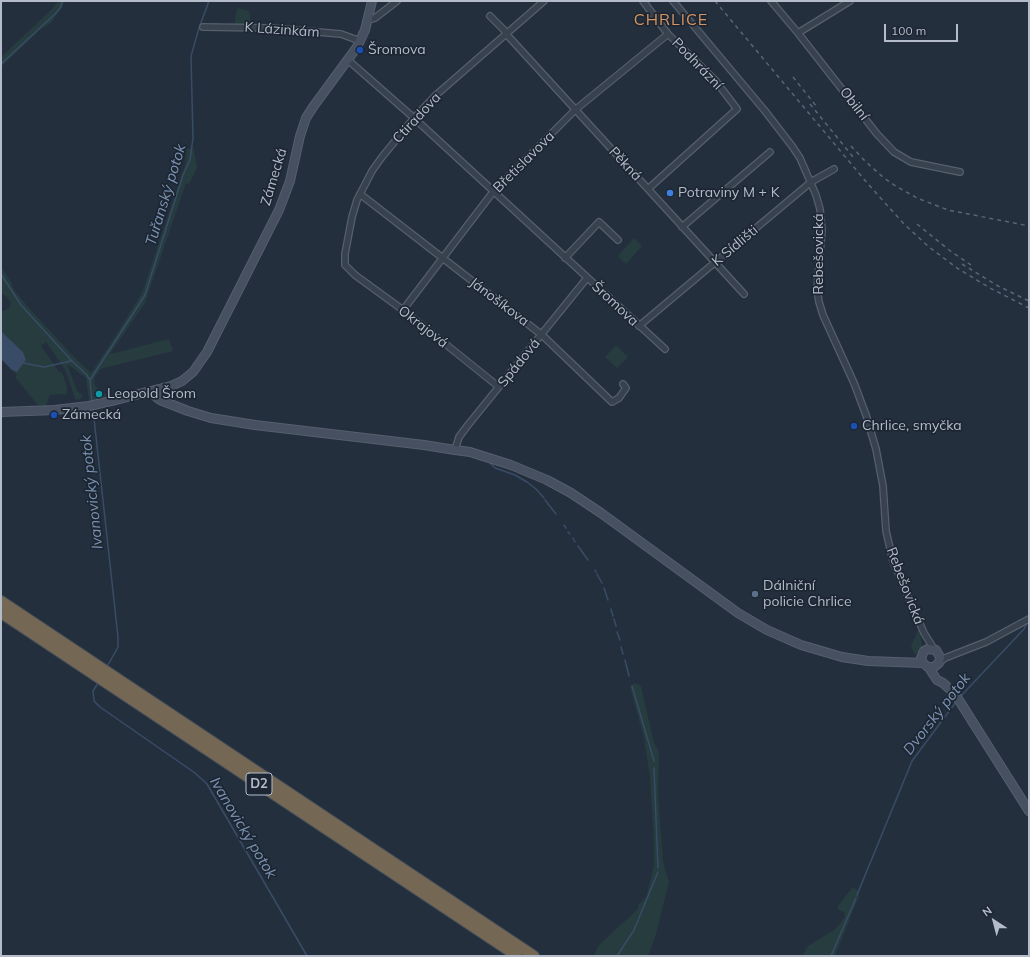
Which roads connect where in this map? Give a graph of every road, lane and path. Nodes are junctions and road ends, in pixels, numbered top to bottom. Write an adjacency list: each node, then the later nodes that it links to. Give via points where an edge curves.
1 (372, 1): 9 (street, Zámecká)
2 (397, 1): 9 (street, via 377,17)
3 (544, 1): 12 (street, Ctiradova)
4 (643, 1): 13 (street, Podhrázní)
5 (673, 1): 21 (street, Rebešovická, via 784,135 800,158)
6 (771, 1): 11 (street, Obilní)
7 (850, 1): 11 (street)
8 (490, 16): 12 (street, Pěkná)
9 (368, 20): 14 (street, Zámecká)
10 (203, 27): 14 (street, K Lázinkám, via 263,27 341,34)
11 (798, 33): 20 (street, Obilní, via 894,152 910,162)
12 (507, 34): 16 (street, Pěkná); 17 (street, Ctiradova)
13 (668, 34): 16 (street, Břetislavova); 22 (street, Podhrázní, via 715,80 737,109)
14 (360, 41): 15 (street, Zámecká)
15 (348, 60): 17 (street, Šromova); 39 (street, Zámecká, via 306,118 290,181 279,210 200,363 182,381)
16 (575, 110): 22 (street, Pěkná); 23 (street, Břetislavova)
17 (414, 118): 23 (street, Šromova); 24 (street, Ctiradova, via 376,165)
18 (770, 152): 25 (street)
19 (834, 169): 21 (street, K Sídlišti)
20 (960, 172)
21 (811, 182): 29 (street, K Sídlišti); 45 (street, Rebešovická, via 821,219 817,289 819,302 866,415 881,474 890,551)
22 (648, 189): 25 (street, Pěkná)
23 (493, 192): 27 (street, Břetislavova); 28 (street, Šromova)
24 (360, 194): 27 (street, Jánošíkova); 30 (street, Ctiradova, via 346,247)
25 (682, 227): 29 (street, Pěkná)
26 (618, 240): 28 (street, via 599,222)
27 (442, 258): 33 (street, Břetislavova); 35 (street, Jánošíkova)
28 (565, 258): 31 (street, Šromova)
29 (715, 263): 32 (street, Pěkná); 34 (street, K Sídlišti)
30 (347, 268): 33 (street, Okrajová)
31 (587, 278): 34 (street, Šromova); 35 (street, Spádová)
32 (744, 294)
33 (402, 310): 38 (street, Okrajová)
34 (639, 326): 36 (street, Šromova)
35 (542, 335): 37 (street, Jánošíkova, via 612,402 619,398 626,388); 38 (street, Spádová)
36 (665, 349)
37 (623, 384)
38 (499, 387): 41 (street, Spádová, via 463,431)
39 (154, 391): 40 (street, Zámecká, via 92,405 55,410); 41 (street, via 156,397 164,401 220,420)
40 (1, 412)
41 (455, 450): 49 (street, via 511,465 571,493 738,613 777,635 842,657)
42 (1, 601): 53 (highway, D2)
43 (1, 613): 52 (highway, D2)
44 (1029, 619): 47 (street, via 986,642)
45 (924, 633): 46 (street, Rebešovická); 48 (street, Rebešovická)
46 (936, 650): 47 (street, via 943,654); 48 (street, via 928,649); 50 (street, via 940,656)
47 (962, 651): 50 (street)
48 (924, 652): 49 (street, via 916,658); 50 (street, via 921,658)
49 (898, 662): 50 (street)
50 (931, 664): 51 (street, via 937,680 957,697)
51 (1029, 812)
52 (517, 956)
53 (534, 956)

